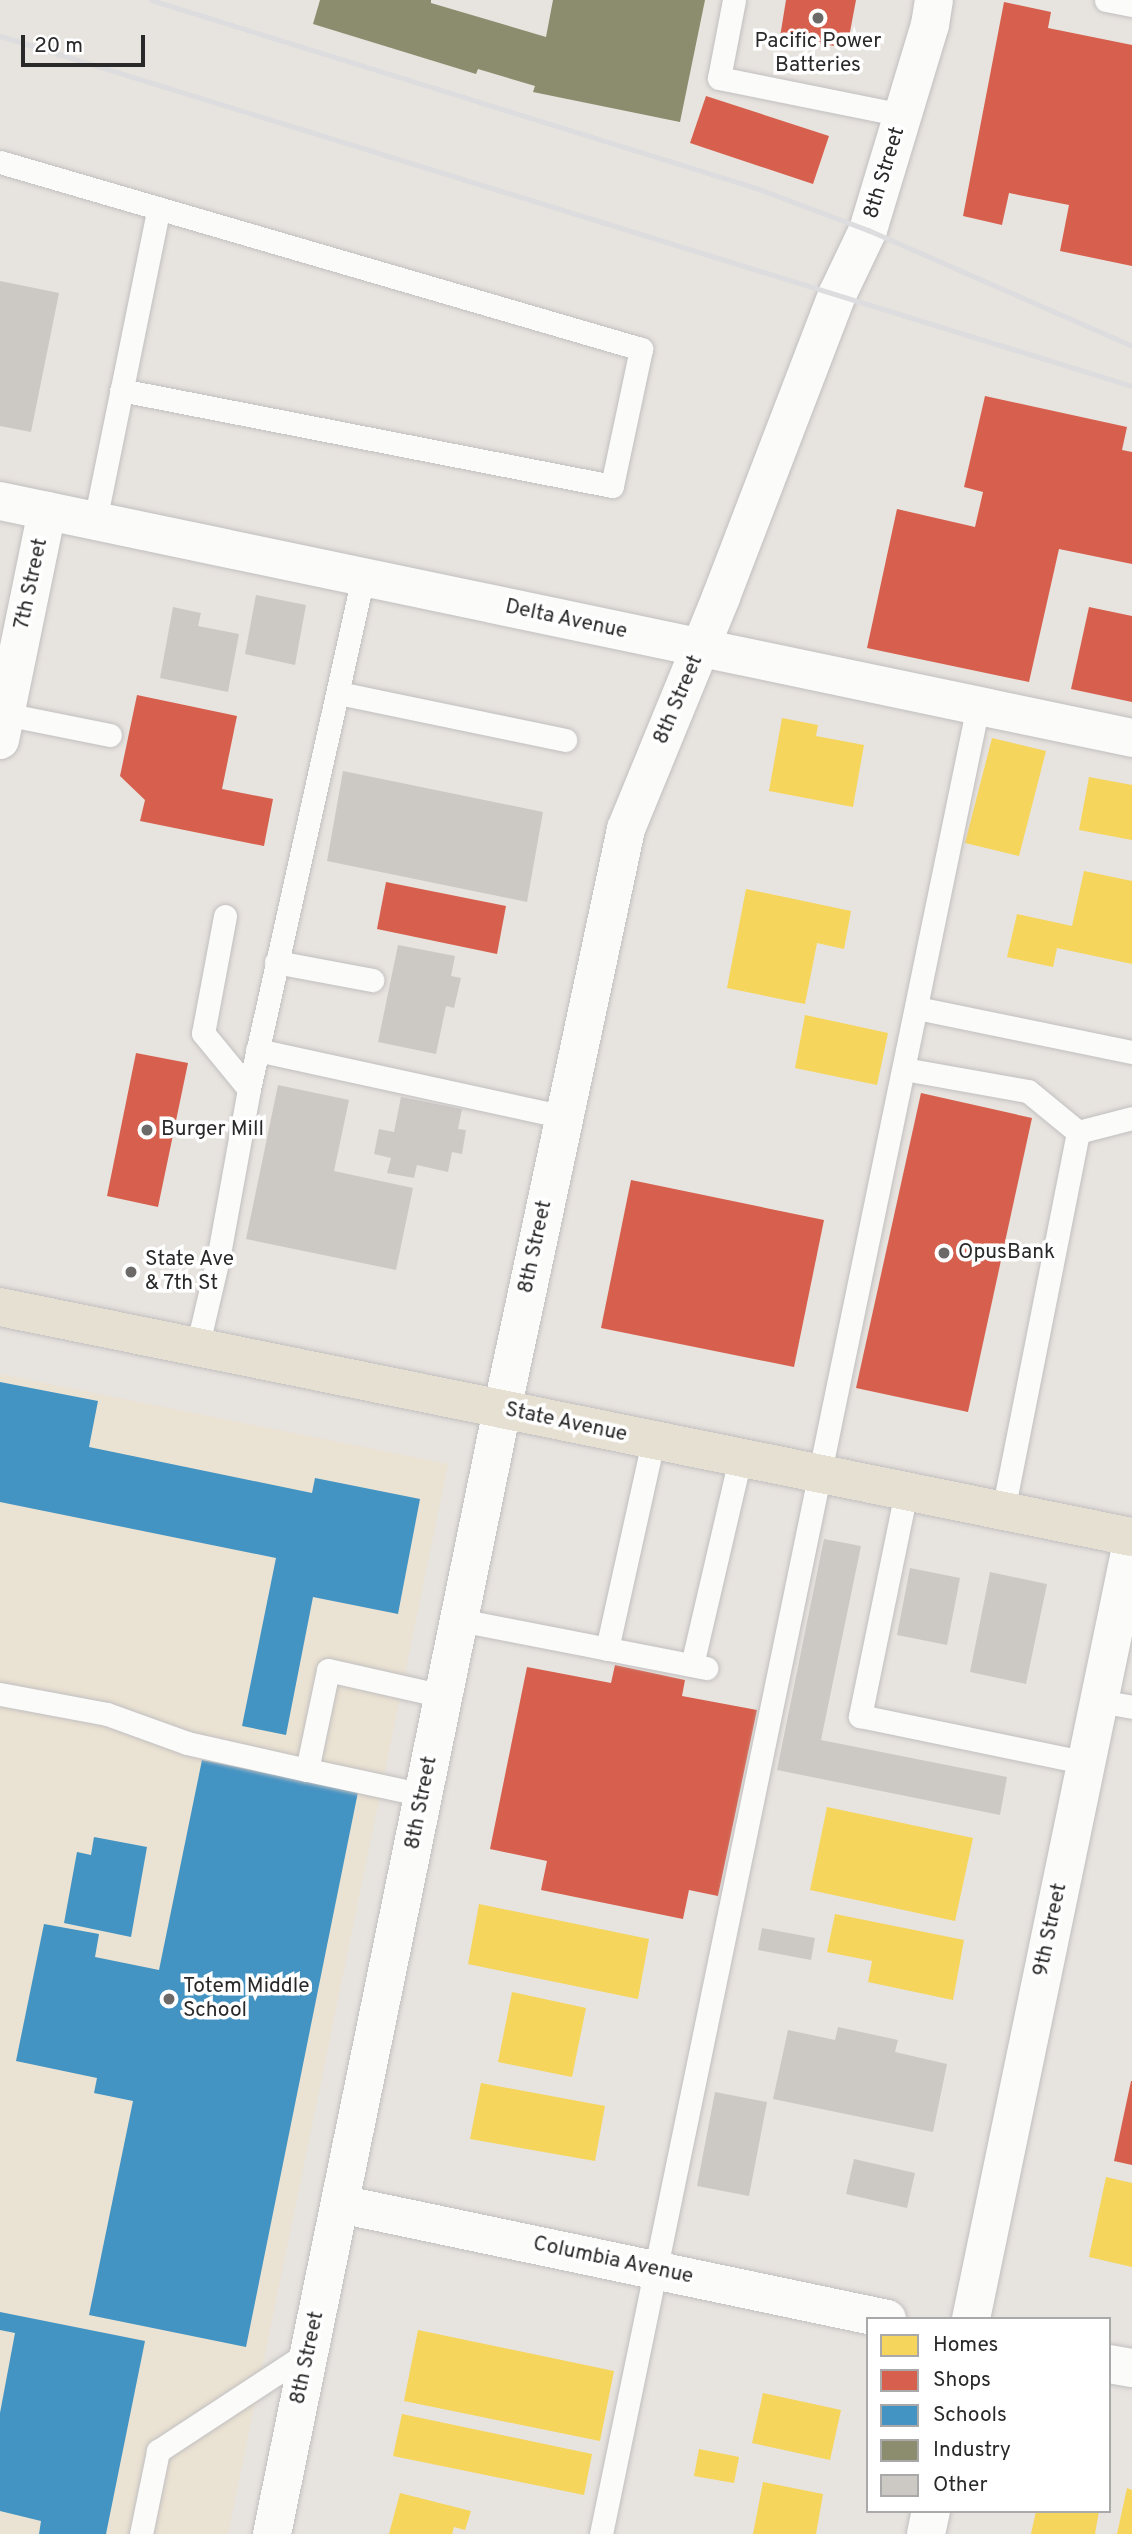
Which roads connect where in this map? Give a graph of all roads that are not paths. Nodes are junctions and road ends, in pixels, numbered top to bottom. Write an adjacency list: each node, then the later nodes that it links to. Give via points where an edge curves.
1 (734, 0): 5 (lane, via 719,78)
2 (934, 0): 5 (street, 8th Street)
3 (1106, 0): 4 (lane)
4 (1132, 5)
5 (902, 116): 13 (street, 8th Street, via 868,230 837,295)
6 (0, 162): 7 (lane)
7 (158, 210): 8 (lane); 8 (lane, via 641,349 612,486)
8 (121, 390): 11 (lane)
9 (0, 501): 10 (street, Delta Avenue)
10 (47, 511): 11 (street, Delta Avenue); 16 (street, 7th Street)
11 (95, 522): 12 (street, Delta Avenue)
12 (363, 577): 13 (street, Delta Avenue); 14 (lane)
13 (701, 649): 15 (street, Delta Avenue); 28 (street, 8th Street, via 626,829)
14 (339, 693): 19 (lane); 21 (lane)
15 (978, 706): 18 (street, Delta Avenue); 23 (lane)
16 (2, 722): 17 (lane)
17 (110, 736)
18 (1132, 738)
19 (565, 740)
20 (225, 916): 27 (lane, via 203,1033)
21 (276, 962): 22 (lane); 24 (lane)
22 (372, 980)
23 (917, 1008): 25 (lane); 26 (lane)
24 (257, 1050): 27 (lane); 28 (lane)
25 (1132, 1052)
26 (904, 1069): 30 (lane, via 1027,1091); 36 (lane, via 885,1165 885,1234 855,1367 838,1396)
27 (248, 1089): 32 (lane)
28 (564, 1117): 33 (street, 8th Street)
29 (1132, 1118): 30 (lane)
30 (1078, 1132): 38 (lane)
31 (0, 1307): 32 (main road, State Avenue)
32 (197, 1348): 33 (main road, State Avenue)
33 (502, 1410): 34 (main road, State Avenue); 40 (street, 8th Street)
34 (653, 1441): 35 (main road, State Avenue); 41 (lane)
35 (740, 1458): 36 (main road, State Avenue); 41 (lane, via 699,1667)
36 (821, 1475): 37 (main road, State Avenue); 49 (lane)
37 (906, 1492): 38 (main road, State Avenue); 45 (lane, via 860,1716)
38 (1003, 1511): 39 (main road, State Avenue)
39 (1132, 1539): 44 (street, 9th Street)
40 (458, 1620): 41 (lane); 43 (street, 8th Street)
41 (607, 1649)
42 (0, 1694): 46 (lane, via 107,1714 187,1743)
43 (443, 1696): 46 (lane, via 328,1670); 47 (street, 8th Street)
44 (1116, 1704): 45 (street, 9th Street)
45 (1086, 1763): 51 (street, 9th Street)
46 (307, 1770): 47 (lane)
47 (424, 1796): 48 (street, 8th Street)
48 (340, 2204): 49 (street, Columbia Avenue); 52 (street, 8th Street)
49 (655, 2270): 50 (street, Columbia Avenue); 58 (lane)
50 (878, 2317)
51 (971, 2317)
52 (310, 2351): 56 (lane, via 158,2451); 57 (street, 8th Street)
53 (1111, 2364): 54 (street)
54 (1132, 2368)
55 (931, 2513): 59 (street)
56 (141, 2534)
57 (272, 2534)
58 (601, 2534)
59 (926, 2534)

